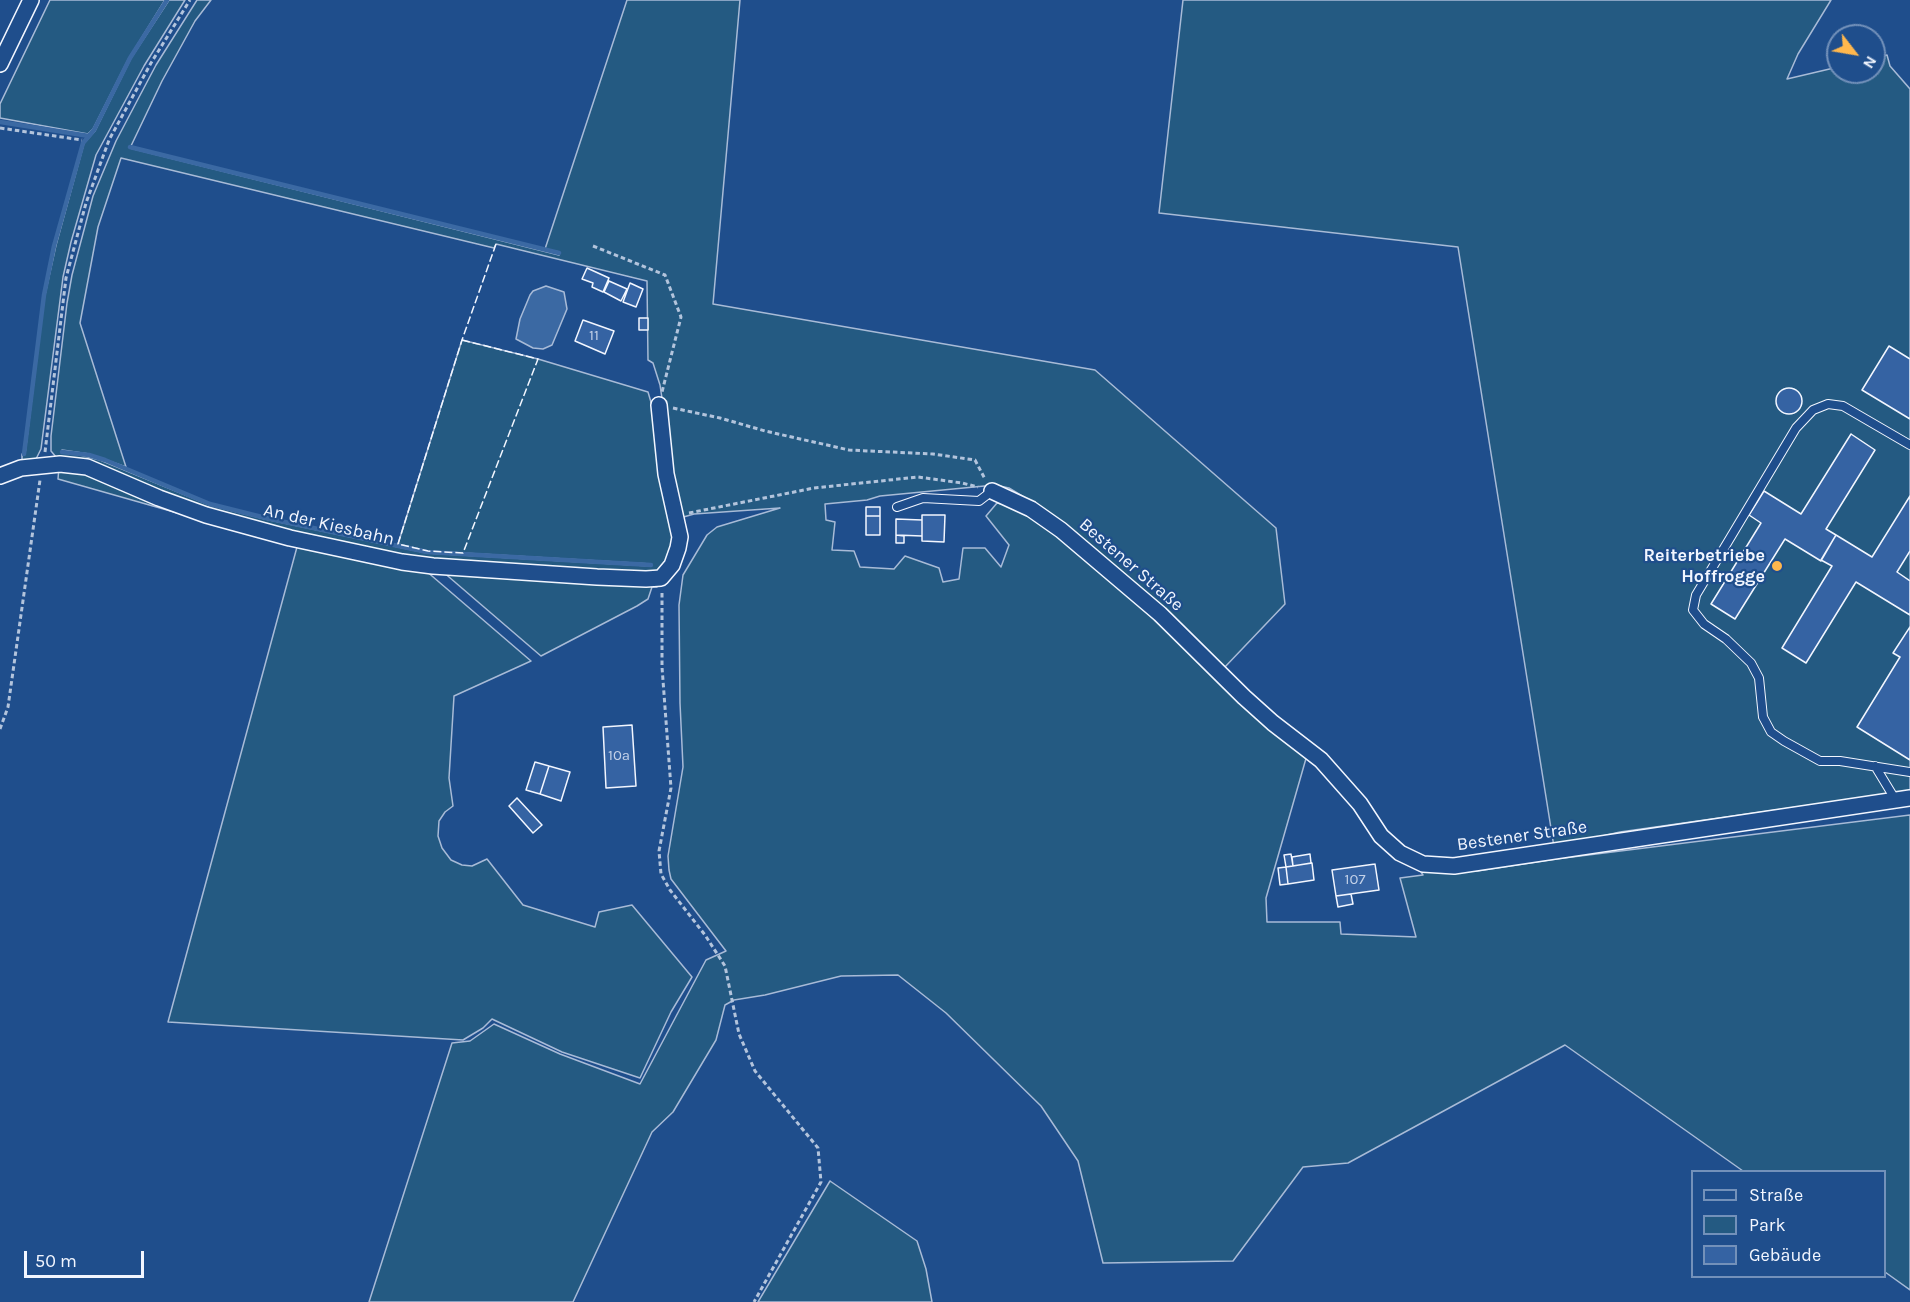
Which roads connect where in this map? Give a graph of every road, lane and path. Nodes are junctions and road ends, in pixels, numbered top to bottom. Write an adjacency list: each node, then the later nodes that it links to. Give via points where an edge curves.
1 (31, 0): 3 (street)
2 (190, 0): 10 (path, via 109,140 86,203 66,278)
3 (7, 33): 4 (street)
4 (0, 64)
5 (0, 128): 6 (path)
6 (82, 140)
7 (593, 246): 8 (path, via 665,275 681,316)
8 (659, 405): 12 (path, via 849,450 975,460); 14 (street, via 666,474)
9 (1910, 445): 17 (lane, via 1843,406 1828,404 1813,410 1796,428 1695,595 1693,610 1751,663 1759,678 1763,717 1771,732 1820,762)
10 (43, 465): 11 (street, An der Kiesbahn); 15 (street, An der Kiesbahn, via 87,467 206,515 402,562); 16 (path, via 8,707)
11 (0, 476)
12 (992, 491): 13 (lane, via 979,501 923,498); 14 (path, via 918,477 814,488); 19 (street, Bestener Straße, via 1031,509 1061,530 1152,607 1273,723 1320,760 1360,804 1381,836 1400,853 1423,864 1454,867)
13 (897, 507)
14 (675, 515): 15 (street, via 678,548 672,565)
15 (661, 578): 20 (path, via 662,668 671,788 659,851 661,874 724,966 740,1034 755,1071 818,1148 821,1182)
16 (0, 729)
17 (1875, 766): 18 (lane); 19 (lane)
18 (1910, 772)
19 (1903, 799)
20 (754, 1302)

